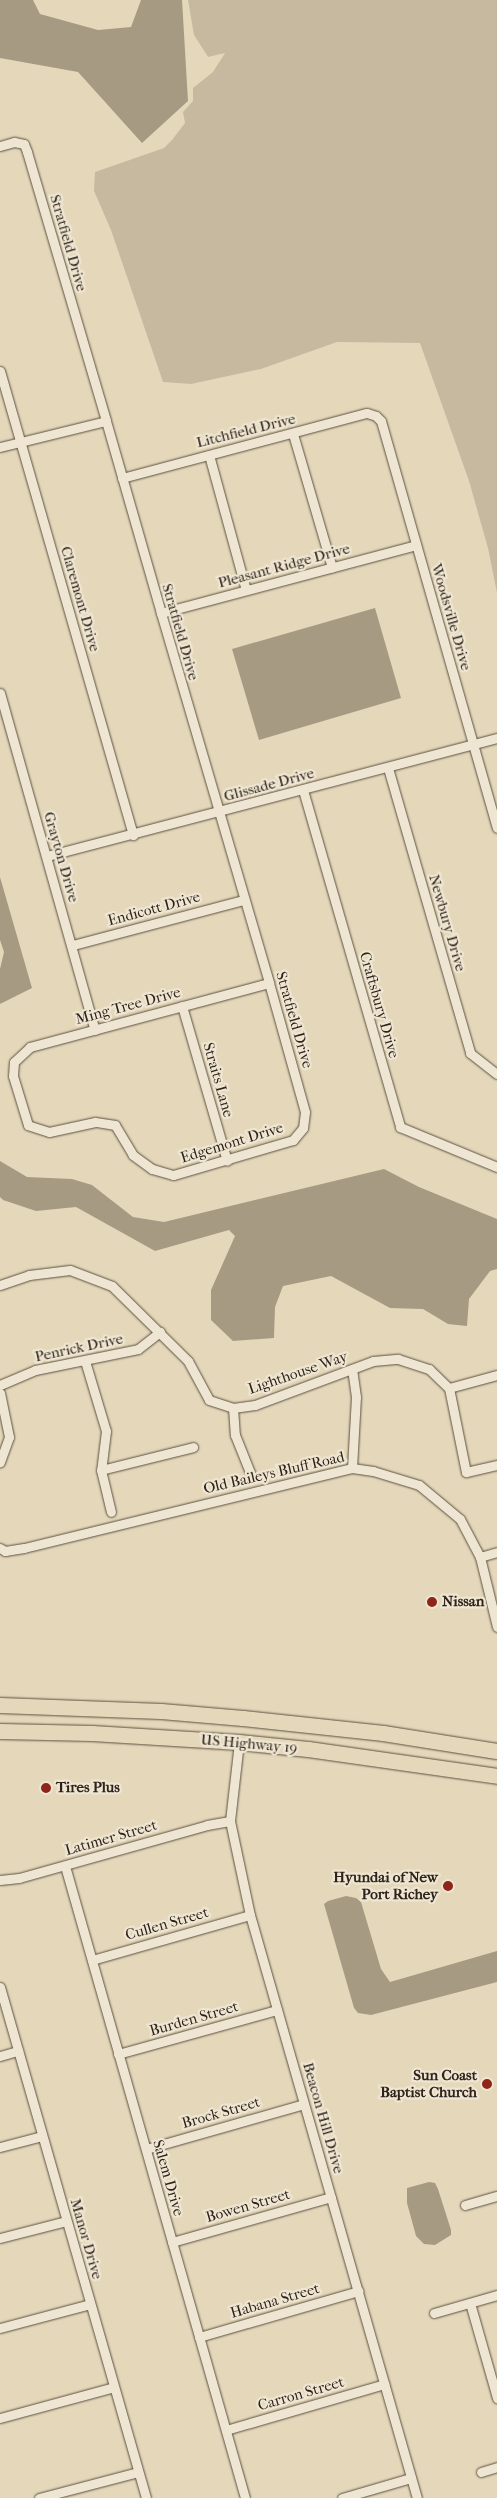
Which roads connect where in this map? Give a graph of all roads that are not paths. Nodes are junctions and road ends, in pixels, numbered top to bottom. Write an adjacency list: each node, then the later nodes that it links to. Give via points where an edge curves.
1 (0, 146): 4 (street, Stratfield Drive, via 14,142 24,144)
2 (0, 371): 6 (street, Claremont Drive)
3 (376, 416): 5 (street, Litchfield Drive, via 367,413); 10 (street, Woodsville Drive, via 381,421)
4 (106, 421): 6 (street); 9 (street, Stratfield Drive)
5 (293, 434): 8 (street, Litchfield Drive); 11 (street)
6 (21, 442): 7 (street); 21 (street, Claremont Drive)
7 (0, 447)
8 (209, 455): 9 (street, Litchfield Drive); 12 (street)
9 (122, 478): 13 (street, Stratfield Drive)
10 (416, 545): 11 (street, Pleasant Ridge Drive); 16 (street, Woodsville Drive)
11 (332, 567): 12 (street, Pleasant Ridge Drive)
12 (246, 590): 13 (street, Pleasant Ridge Drive)
13 (160, 613): 19 (street, Stratfield Drive)
14 (0, 693): 22 (street, Grayton Drive)
15 (497, 738): 16 (street, Glissade Drive)
16 (473, 744): 17 (street, Glissade Drive); 20 (street, Woodsville Drive)
17 (388, 768): 18 (street, Glissade Drive); 28 (street, Newbury Drive, via 470,1053)
18 (302, 790): 19 (street, Glissade Drive); 32 (street, Craftsbury Drive, via 400,1127)
19 (218, 812): 21 (street, Glissade Drive); 23 (street, Stratfield Drive)
20 (497, 828)
21 (133, 835): 22 (street, Glissade Drive)
22 (47, 856): 24 (street, Grayton Drive)
23 (243, 900): 24 (street, Endicott Drive); 25 (street, Stratfield Drive)
24 (72, 945): 27 (street, Grayton Drive)
25 (269, 982): 26 (street, Ming Tree Drive); 30 (street, Stratfield Drive, via 306,1112)
26 (182, 1006): 27 (street, Ming Tree Drive); 31 (street, Straits Lane)
27 (95, 1030): 29 (street, Ming Tree Drive, via 30,1046 14,1062)
28 (497, 1074)
29 (13, 1076): 31 (street, Edgemont Drive, via 28,1125 49,1132 95,1122 115,1125 134,1155 152,1169 173,1175)
30 (303, 1128): 31 (street, Edgemont Drive, via 293,1140)
31 (227, 1161)
32 (497, 1167)
33 (0, 1285): 34 (street, Lighthouse Way, via 29,1275 70,1270 112,1286)
34 (160, 1332): 35 (street, Penrick Drive, via 138,1349); 41 (street, Lighthouse Way, via 188,1361 209,1400)
35 (85, 1361): 38 (street, Penrick Drive, via 35,1370); 46 (street, via 106,1431)
36 (352, 1369): 39 (street, Lighthouse Way, via 398,1359 429,1369); 41 (street, Lighthouse Way, via 256,1405); 45 (street, via 356,1397)
37 (497, 1375): 39 (street)
38 (0, 1385)
39 (449, 1388): 44 (street, via 466,1472)
40 (0, 1393): 43 (street, via 8,1437)
41 (233, 1408): 47 (street, via 235,1435)
42 (193, 1447): 46 (street)
43 (0, 1462)
44 (497, 1465)
45 (352, 1468): 49 (street, Old Baileys Bluff Road, via 24,1548 5,1551); 51 (street, Old Baileys Bluff Road, via 419,1485 460,1519)
46 (101, 1470): 48 (street)
47 (251, 1475)
48 (111, 1512)
49 (0, 1548)
50 (497, 1552): 51 (street)
51 (480, 1556): 52 (street, Old Baileys Bluff Road)
52 (497, 1627)
53 (0, 1706): 54 (highway, US Highway 19)
54 (74, 1707): 55 (highway); 58 (highway, US Highway 19, via 243,1718 383,1733)
55 (0, 1714)
56 (0, 1731): 57 (highway, US Highway 19)
57 (239, 1742): 59 (highway, US Highway 19); 60 (street, Beacon Hill Drive)
58 (497, 1751)
59 (497, 1776)
60 (230, 1821): 61 (street, Latimer Street); 63 (street, Beacon Hill Drive)
61 (65, 1866): 62 (street, Latimer Street); 64 (street, Salem Drive)
62 (0, 1880)
63 (250, 1915): 64 (street, Cullen Street); 66 (street, Beacon Hill Drive)
64 (92, 1960): 68 (street, Salem Drive)
65 (0, 1987): 67 (street, Manor Drive)
66 (277, 2010): 68 (street, Burden Street); 70 (street, Beacon Hill Drive)
67 (18, 2051): 69 (street); 71 (street, Manor Drive)
68 (118, 2054): 73 (street, Salem Drive)
69 (0, 2056)
70 (304, 2104): 73 (street, Brock Street); 75 (street, Beacon Hill Drive)
71 (42, 2136): 72 (street); 77 (street, Manor Drive)
72 (0, 2147)
73 (146, 2149): 79 (street, Salem Drive)
74 (497, 2196): 76 (street)
75 (331, 2197): 79 (street, Bowen Street); 80 (street, Beacon Hill Drive)
76 (466, 2205)
77 (66, 2220): 78 (street); 83 (street, Manor Drive)
78 (0, 2238)
79 (172, 2242): 86 (street, Salem Drive)
80 (358, 2291): 86 (street, Habana Street); 87 (street, Beacon Hill Drive)
81 (497, 2295): 82 (street)
82 (470, 2303): 84 (street); 89 (street)
83 (90, 2304): 85 (street); 88 (street, Manor Drive)
84 (434, 2313)
85 (0, 2328)
86 (199, 2337): 91 (street, Salem Drive)
87 (384, 2384): 91 (street, Carron Street); 95 (street, Beacon Hill Drive)
88 (114, 2387): 90 (street); 93 (street, Manor Drive)
89 (497, 2398)
90 (0, 2418)
91 (226, 2430): 98 (street, Salem Drive)
92 (497, 2467): 94 (street)
93 (138, 2472): 96 (street); 97 (street, Manor Drive)
94 (481, 2472)
95 (412, 2478): 99 (street); 100 (street, Beacon Hill Drive)
96 (39, 2498)
97 (146, 2498)
98 (245, 2498)
99 (342, 2498)
100 (417, 2498)

